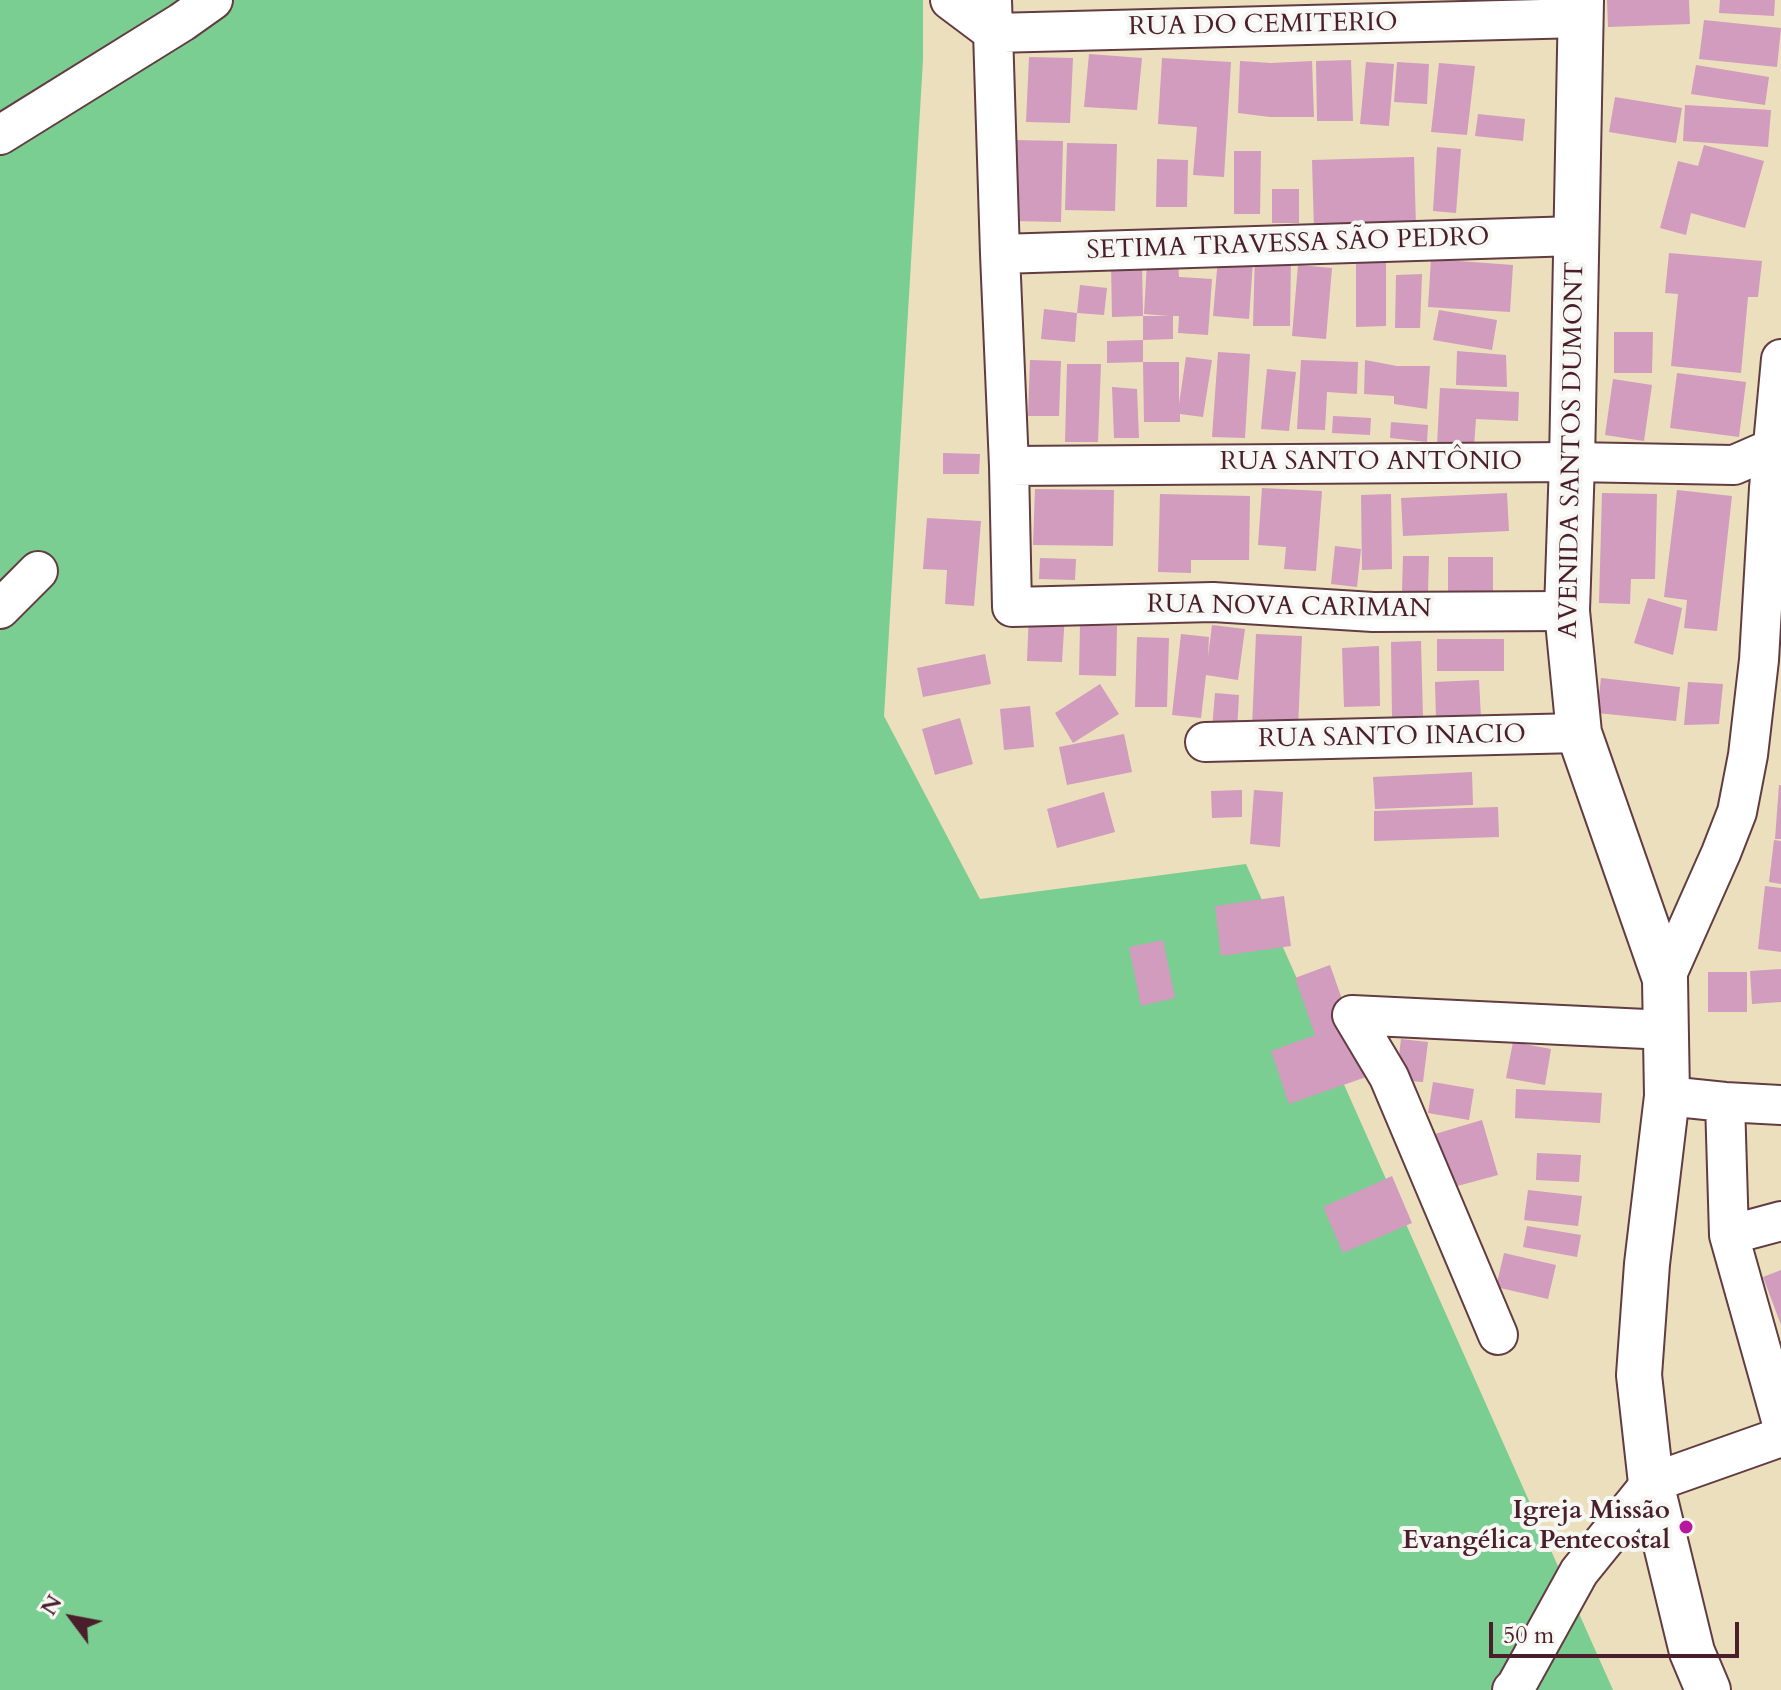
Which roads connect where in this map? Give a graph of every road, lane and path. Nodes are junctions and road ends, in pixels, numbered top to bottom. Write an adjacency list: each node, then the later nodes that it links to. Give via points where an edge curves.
1 (213, 0): 5 (street)
2 (950, 0): 4 (street)
3 (1581, 9): 4 (street, RUA DO CEMITERIO); 6 (main road, AVENIDA SANTOS DUMONT)
4 (993, 17): 7 (street)
5 (0, 135)
6 (1576, 236): 7 (street, SETIMA TRAVESSA SÃO PEDRO); 10 (main road, AVENIDA SANTOS DUMONT)
7 (1000, 254): 12 (street)
8 (1781, 359): 9 (street)
9 (1777, 448): 11 (street, RUA SANTO ANTÔNIO); 13 (street)
10 (1572, 462): 11 (street, RUA SANTO ANTÔNIO); 12 (street, RUA SANTO ANTÔNIO); 16 (main road, AVENIDA SANTOS DUMONT)
11 (1734, 465): 13 (street)
12 (1009, 466): 16 (street, RUA NOVA CARIMAN, via 1012,607 1213,602 1373,612)
13 (1775, 488): 19 (street, via 1748,755 1737,812)
14 (38, 571): 15 (street)
15 (0, 609)
16 (1567, 611): 17 (main road, AVENIDA SANTOS DUMONT)
17 (1579, 733): 18 (street, RUA SANTO INACIO); 19 (main road, AVENIDA SANTOS DUMONT)
18 (1205, 742)
19 (1665, 979): 20 (main road, AVENIDA SANTOS DUMONT)
20 (1667, 1030): 21 (main road, AVENIDA SANTOS DUMONT); 26 (street, via 1352,1015 1389,1077)
21 (1667, 1096): 22 (street); 29 (main road, AVENIDA SANTOS DUMONT, via 1639,1375)
22 (1725, 1102): 23 (street); 25 (street)
23 (1781, 1105)
24 (1781, 1221): 25 (street)
25 (1729, 1235): 27 (street)
26 (1498, 1335)
27 (1781, 1420)
28 (1781, 1437): 29 (street)
29 (1651, 1483): 30 (street, via 1579,1572); 31 (main road, AVENIDA SANTOS DUMONT, via 1692,1652)
30 (1512, 1690)
31 (1708, 1690)

